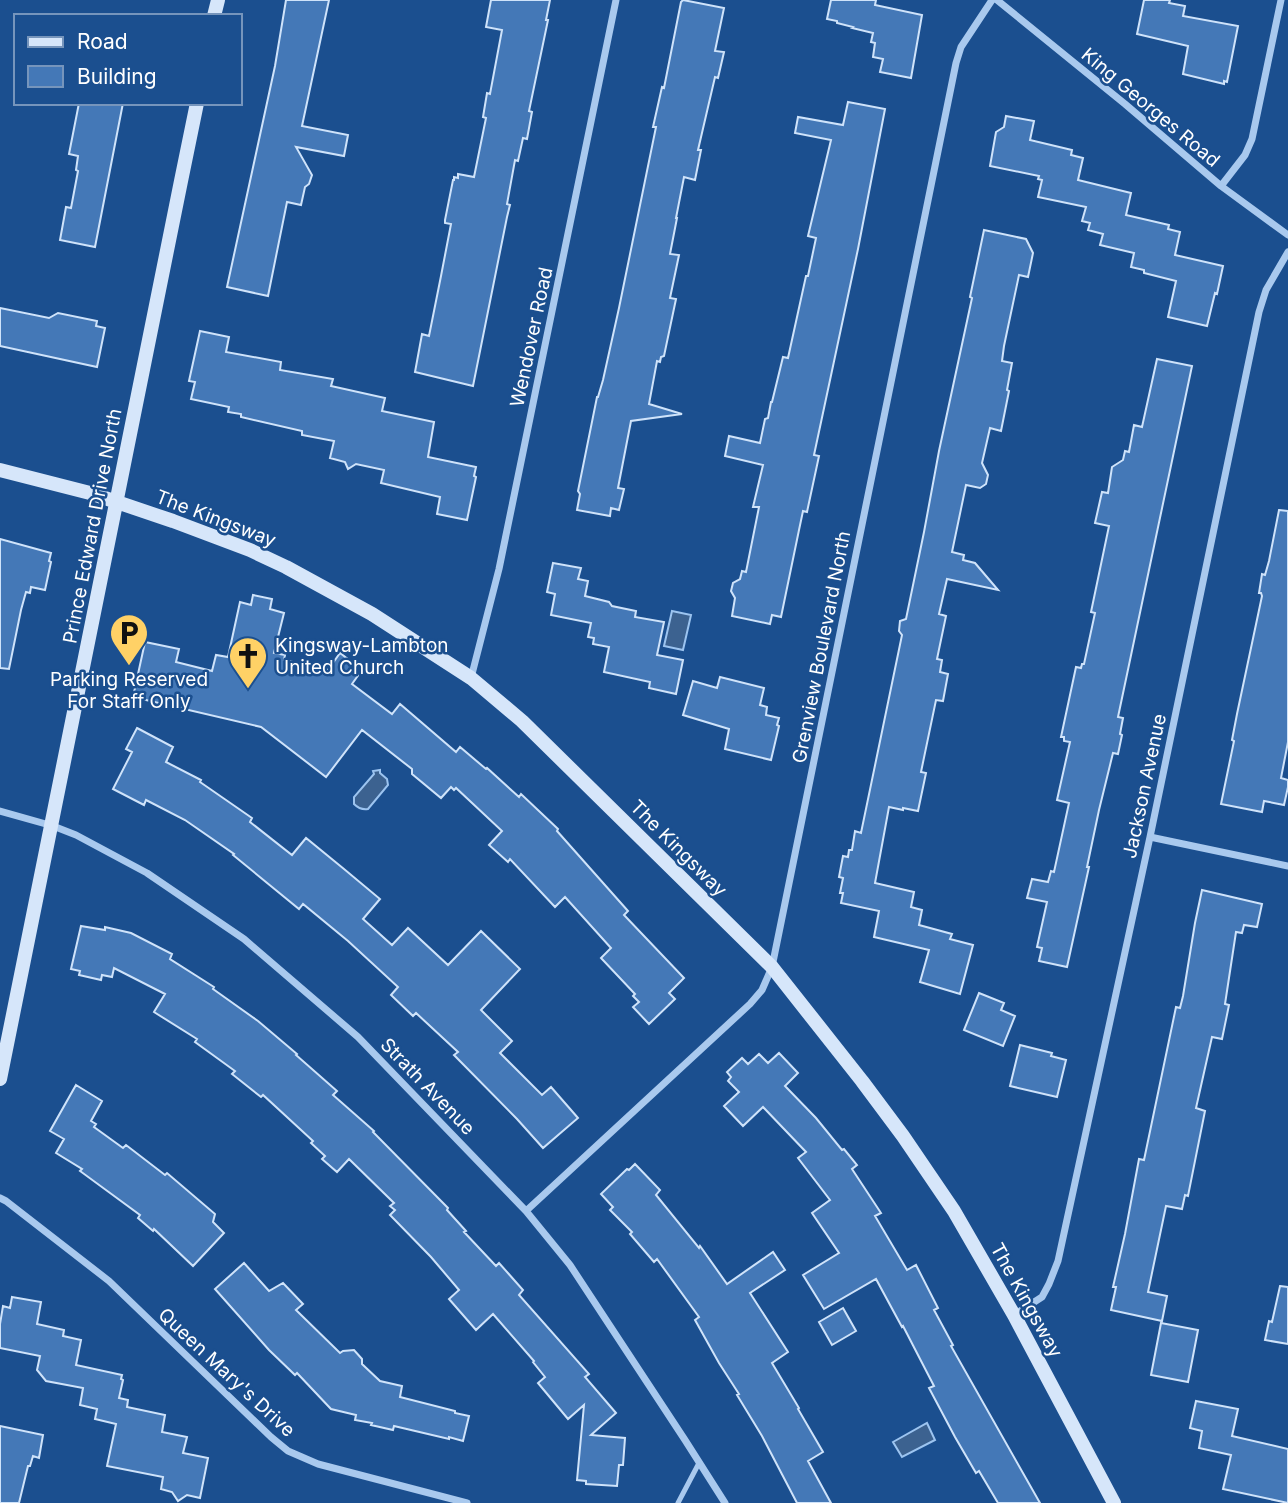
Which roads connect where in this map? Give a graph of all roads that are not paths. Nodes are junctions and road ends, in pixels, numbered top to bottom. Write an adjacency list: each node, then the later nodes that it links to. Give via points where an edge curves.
1 (616, 0): 11 (street, Wendover Road, via 499,569)
2 (992, 0): 16 (street, Grenview Boulevard North, via 961,47 956,63)
3 (997, 0): 6 (street, King Georges Road)
4 (1281, 0): 6 (street, via 1252,139)
5 (197, 105): 10 (street, Prince Edward Drive North)
6 (1222, 186): 7 (street, King Georges Road)
7 (1288, 235)
8 (1288, 252): 14 (street, Jackson Avenue, via 1266,289 1259,312)
9 (0, 470): 10 (street, The Kingsway)
10 (116, 501): 11 (street, The Kingsway, via 286,567 372,614); 13 (street, Prince Edward Drive North)
11 (471, 678): 16 (street, The Kingsway, via 522,721)
12 (0, 811): 13 (street, Strath Avenue)
13 (53, 826): 17 (street, Prince Edward Drive North); 19 (street, Strath Avenue, via 147,873 253,946 358,1037)
14 (1150, 836): 15 (street); 20 (street, Jackson Avenue, via 1058,1261 1042,1297)
15 (1288, 866)
16 (772, 967): 19 (street, Grenview Boulevard North, via 750,1004); 20 (street, The Kingsway, via 903,1136 954,1211)
17 (0, 1079)
18 (0, 1198): 22 (street, Queen Mary's Drive, via 109,1281 288,1451 318,1464)
19 (526, 1211): 21 (street, Strath Avenue, via 570,1265)
20 (1014, 1315): 25 (street, The Kingsway)
21 (699, 1463): 23 (lane); 24 (street, Strath Avenue)
22 (467, 1503)
23 (678, 1503)
24 (725, 1503)
25 (1114, 1503)

